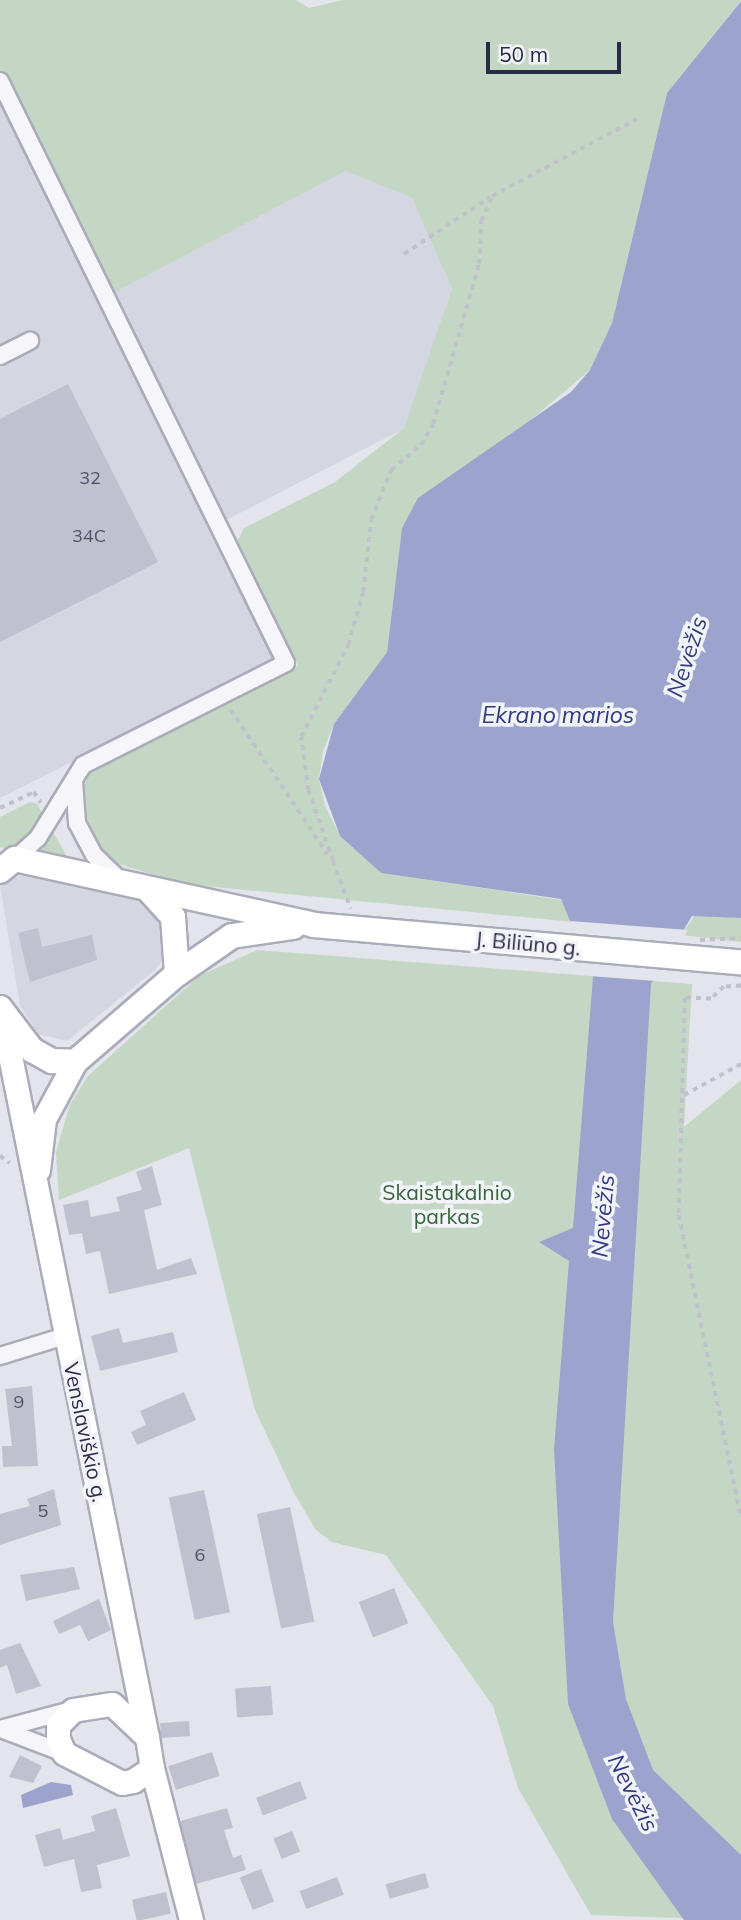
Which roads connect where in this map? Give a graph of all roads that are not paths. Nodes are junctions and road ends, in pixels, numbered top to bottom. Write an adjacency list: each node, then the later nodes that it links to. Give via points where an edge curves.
1 (0, 80): 4 (street, via 286,663)
2 (30, 341): 3 (street)
3 (0, 356)
4 (74, 775): 5 (street, via 38,838); 6 (street, via 73,801 82,834)
5 (5, 862): 6 (main road, J. Biliūno g.)
6 (124, 885): 7 (main road, J. Biliūno g.)
7 (149, 890): 8 (main road, J. Biliūno g.); 10 (main road, via 173,917)
8 (314, 925): 9 (main road, J. Biliūno g.); 10 (main road, J. Biliūno g., via 232,936)
9 (741, 962)
10 (177, 974): 12 (main road, J. Biliūno g.)
11 (0, 1010): 12 (main road, via 32,1050 52,1061); 13 (main road, Venslaviškio g.)
12 (75, 1062): 13 (main road, Venslaviškio g., via 44,1119)
13 (36, 1187): 14 (main road, Venslaviškio g.)
14 (65, 1336): 15 (street); 16 (main road, Venslaviškio g.)
15 (0, 1356)
16 (135, 1678): 17 (main road); 20 (main road, Venslaviškio g.)
17 (112, 1704): 18 (main road); 20 (main road)
18 (73, 1710): 19 (street); 21 (main road, via 56,1732)
19 (0, 1729): 21 (street)
20 (147, 1737): 22 (main road)
21 (64, 1753): 23 (main road)
22 (152, 1768): 23 (main road); 24 (main road)
23 (122, 1783): 24 (main road)
24 (159, 1813): 25 (main road)
25 (191, 1920)

